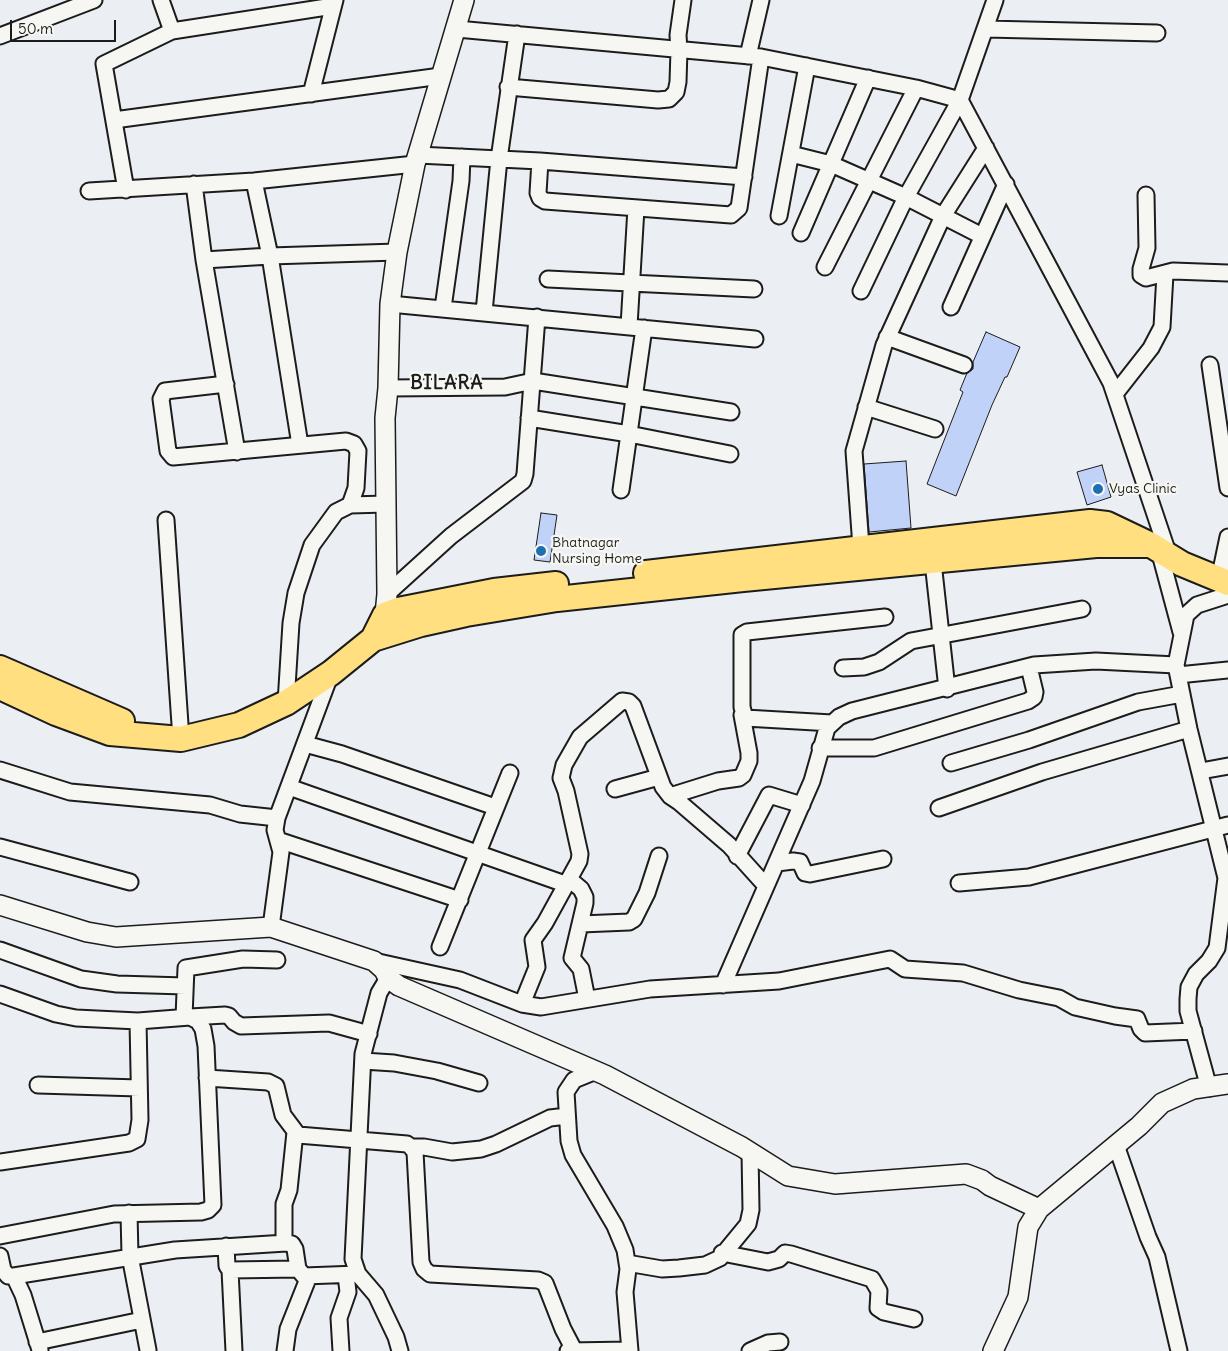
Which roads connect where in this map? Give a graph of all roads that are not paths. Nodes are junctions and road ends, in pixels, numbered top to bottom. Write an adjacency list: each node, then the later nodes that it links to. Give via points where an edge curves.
1 (94, 0): 13 (street)
2 (162, 0): 10 (street)
3 (464, 0): 8 (street)
4 (683, 0): 14 (street, via 678,35)
5 (761, 0): 15 (street)
6 (996, 0): 9 (street)
7 (334, 3): 10 (street); 21 (street)
8 (456, 29): 12 (street); 17 (street)
9 (986, 29): 11 (street); 22 (street)
10 (172, 31): 23 (street, via 104,64)
11 (1157, 33)
12 (517, 34): 14 (street); 19 (street)
13 (0, 36)
14 (680, 50): 15 (street); 19 (street, via 676,92 669,98 658,100)
15 (755, 57): 16 (street); 31 (street)
16 (807, 66): 18 (street); 25 (street)
17 (441, 76): 21 (street); 28 (street)
18 (868, 78): 20 (street); 30 (street)
19 (508, 87): 27 (street)
20 (916, 88): 22 (street); 33 (street)
21 (311, 94): 23 (street)
22 (960, 100): 24 (street); 39 (street)
23 (114, 120): 36 (street)
24 (986, 148): 35 (street); 42 (street)
25 (790, 154): 30 (street); 41 (street)
26 (462, 157): 27 (street); 28 (street); 57 (street)
27 (499, 158): 29 (street); 58 (street)
28 (416, 159): 32 (street); 45 (street)
29 (540, 161): 31 (street); 40 (street, via 538,193 545,201)
30 (831, 164): 33 (street); 43 (street)
31 (744, 177): 40 (street, via 739,208 731,215)
32 (254, 181): 34 (street); 46 (street)
33 (868, 181): 39 (street); 48 (street)
34 (194, 184): 36 (street); 47 (street)
35 (1006, 184): 44 (street); 68 (street)
36 (126, 190): 37 (street)
37 (89, 191)
38 (1146, 195): 50 (street, via 1147,248 1141,275 1146,278)
39 (906, 197): 42 (street); 54 (street)
40 (636, 208): 52 (street)
41 (779, 216)
42 (943, 216): 44 (street); 61 (street)
43 (801, 233)
44 (982, 236): 56 (street)
45 (397, 252): 46 (street); 55 (street)
46 (270, 256): 47 (street); 75 (street)
47 (204, 260): 66 (street)
48 (825, 267)
49 (1228, 273): 50 (street, via 1182,271)
50 (1165, 274): 68 (street, via 1162,327 1151,348)
51 (548, 279): 52 (street)
52 (633, 283): 53 (street); 60 (street)
53 (754, 289)
54 (861, 291)
55 (390, 304): 57 (street); 67 (street)
56 (951, 306)
57 (443, 308): 58 (street)
58 (484, 312): 59 (street)
59 (537, 317): 60 (street); 65 (street)
60 (637, 327): 62 (street); 69 (street)
61 (888, 337): 64 (street); 70 (street)
62 (755, 339)
63 (1210, 364): 78 (street)
64 (964, 365)
65 (533, 381): 67 (street, via 505,387); 69 (street); 72 (street)
66 (226, 384): 76 (street); 76 (street, via 165,391 161,399 168,450 173,456 181,457)
67 (388, 388): 80 (street, via 384,418)
68 (1115, 394): 85 (street)
69 (634, 397): 71 (street); 74 (street)
70 (866, 407): 73 (street); 84 (street, via 854,451)
71 (731, 412)
72 (529, 418): 74 (street); 88 (street, via 523,481 451,536)
73 (935, 429)
74 (629, 434): 77 (street); 79 (street)
75 (300, 445): 76 (street); 81 (street, via 346,441 354,444 358,463 356,488)
76 (237, 452)
77 (730, 454)
78 (1228, 488)
79 (621, 490)
80 (386, 504): 81 (street); 88 (street)
81 (350, 505): 103 (street, via 336,512 312,545 296,593)
82 (166, 520): 108 (street)
83 (1228, 537): 87 (street)
84 (861, 547): 85 (main road, via 1090,522 1107,524); 88 (main road, via 494,591 398,610)
85 (1159, 550): 86 (main road, via 1096,545); 87 (main road); 91 (street)
86 (933, 562): 92 (street); 93 (main road, via 557,599 466,614)
87 (1225, 586): 91 (street, via 1186,616)
88 (386, 604): 93 (main road)
89 (1082, 609): 92 (street)
90 (886, 617): 104 (street, via 742,635)
91 (1181, 633): 97 (street)
92 (941, 636): 96 (street, via 904,644 879,662 864,668); 101 (street)
93 (374, 639): 99 (main road)
94 (1029, 667): 97 (street, via 1096,661); 101 (street); 110 (street, via 1035,692 1034,697 1028,700 874,748)
95 (0, 668): 107 (main road)
96 (843, 668)
97 (1177, 670): 98 (street); 102 (street)
98 (1228, 670)
99 (331, 673): 103 (main road); 109 (street)
100 (0, 687): 107 (main road, via 110,733)
101 (946, 688): 105 (street, via 852,711)
102 (1182, 694): 106 (street); 111 (street, via 1138,702)
103 (286, 703): 108 (main road, via 239,725)
104 (742, 715): 105 (street, via 750,719); 119 (street, via 749,752 743,775)
105 (832, 723): 110 (street)
106 (1189, 729): 114 (street); 122 (street, via 1042,772)
107 (155, 735): 108 (main road)
108 (181, 739)
109 (305, 744): 117 (street); 121 (street)
110 (820, 748): 120 (street, via 812,782)
111 (951, 763)
112 (1228, 766): 114 (street)
113 (0, 770): 123 (street, via 70,792 210,805 240,814)
114 (1200, 771): 124 (street)
115 (510, 773): 121 (street)
116 (660, 777): 118 (street); 119 (street); 133 (street, via 629,702 622,701 616,705 580,737 571,750 561,778 580,854 576,869)
117 (289, 787): 123 (street); 127 (street)
118 (615, 789)
119 (670, 796): 129 (street, via 729,845)
120 (802, 805): 129 (street, via 769,795); 131 (street)
121 (496, 807): 127 (street)
122 (939, 808)
123 (276, 818): 125 (street)
124 (1221, 828): 134 (street, via 1029,877); 152 (street, via 1227,884 1217,948 1189,987 1188,1011)
125 (278, 840): 136 (street); 139 (street, via 281,852)
126 (0, 847): 132 (street)
127 (477, 852): 133 (street); 136 (street)
128 (659, 856): 138 (street, via 634,919 629,922)
129 (736, 856): 135 (street)
130 (883, 859): 131 (street, via 810,874 805,872 800,862)
131 (776, 863): 135 (street)
132 (130, 882)
133 (567, 882): 138 (street, via 581,889 585,897); 149 (street, via 532,940 537,967)
134 (959, 883)
135 (766, 886): 145 (street)
136 (460, 900): 140 (street)
137 (0, 905): 139 (street, via 87,932 116,937)
138 (581, 924): 148 (street, via 572,958 581,969)
139 (271, 927): 143 (street)
140 (440, 947)
141 (0, 950): 146 (street, via 81,980)
142 (277, 960): 146 (street, via 243,958 190,967 185,973)
143 (374, 961): 144 (street); 149 (street, via 460,980)
144 (388, 978): 153 (street, via 380,993); 155 (street, via 399,986)
145 (723, 985): 148 (street, via 650,989); 152 (street, via 780,981 890,959 905,968 963,973 1059,998 1075,1007 1137,1019 1146,1033)
146 (185, 986): 150 (street)
147 (0, 994): 151 (street, via 70,1017)
148 (587, 999): 149 (street, via 541,1007)
149 (522, 1004)
150 (187, 1017): 151 (street); 153 (street, via 225,1015 241,1026 329,1023); 156 (street, via 198,1021 202,1029)
151 (138, 1020): 160 (street)
152 (1194, 1031): 161 (street)
153 (369, 1034): 154 (street)
154 (363, 1061): 157 (street, via 437,1071); 164 (street)
155 (596, 1071): 162 (street, via 570,1084 566,1092); 167 (street)
156 (207, 1078): 163 (street, via 268,1082 276,1086 283,1115); 170 (street, via 213,1205 201,1212)
157 (479, 1083)
158 (1228, 1084): 161 (street)
159 (38, 1085): 160 (street)
160 (139, 1088): 168 (street, via 140,1131 137,1139 129,1143)
161 (1209, 1088): 165 (street, via 1193,1089 1162,1103)
162 (567, 1116): 166 (street, via 550,1118 481,1149 452,1152 424,1146); 177 (street, via 573,1155 615,1226)
163 (295, 1132): 164 (street, via 310,1137); 172 (street, via 289,1190 284,1204)
164 (359, 1141): 166 (street, via 407,1144); 180 (street)
165 (1116, 1145): 169 (street); 195 (street, via 1157,1257)
166 (411, 1147): 192 (street, via 415,1152 424,1269 430,1274 546,1283)
167 (750, 1152): 169 (street, via 788,1176 834,1184 966,1174); 174 (street, via 748,1224)
168 (0, 1162)
169 (1039, 1209): 194 (street, via 1028,1228 1018,1297)
170 (129, 1213): 171 (street); 176 (street)
171 (0, 1236)
172 (284, 1243): 173 (street); 179 (street, via 292,1244)
173 (226, 1246): 176 (street); 178 (street)
174 (722, 1253): 177 (street, via 720,1258 705,1265 679,1268 662,1269); 182 (street, via 768,1262 785,1253 791,1254 872,1279 879,1291 878,1308)
175 (0, 1256): 181 (street, via 3,1270 8,1276)
176 (130, 1256): 181 (street); 183 (street)
177 (627, 1263): 187 (street, via 625,1292)
178 (230, 1270): 179 (street); 188 (street)
179 (303, 1273): 180 (street); 189 (street)
180 (352, 1275): 190 (street, via 339,1318); 191 (street, via 376,1295)
181 (14, 1276): 185 (street)
182 (914, 1319)
183 (142, 1320): 185 (street); 186 (street)
184 (780, 1342): 193 (street)
185 (39, 1346)
186 (148, 1350)
187 (630, 1350): 192 (street)
188 (234, 1351)
189 (285, 1351)
190 (341, 1351)
191 (400, 1351)
192 (571, 1351)
193 (750, 1351)
194 (993, 1351)
195 (1180, 1351)

